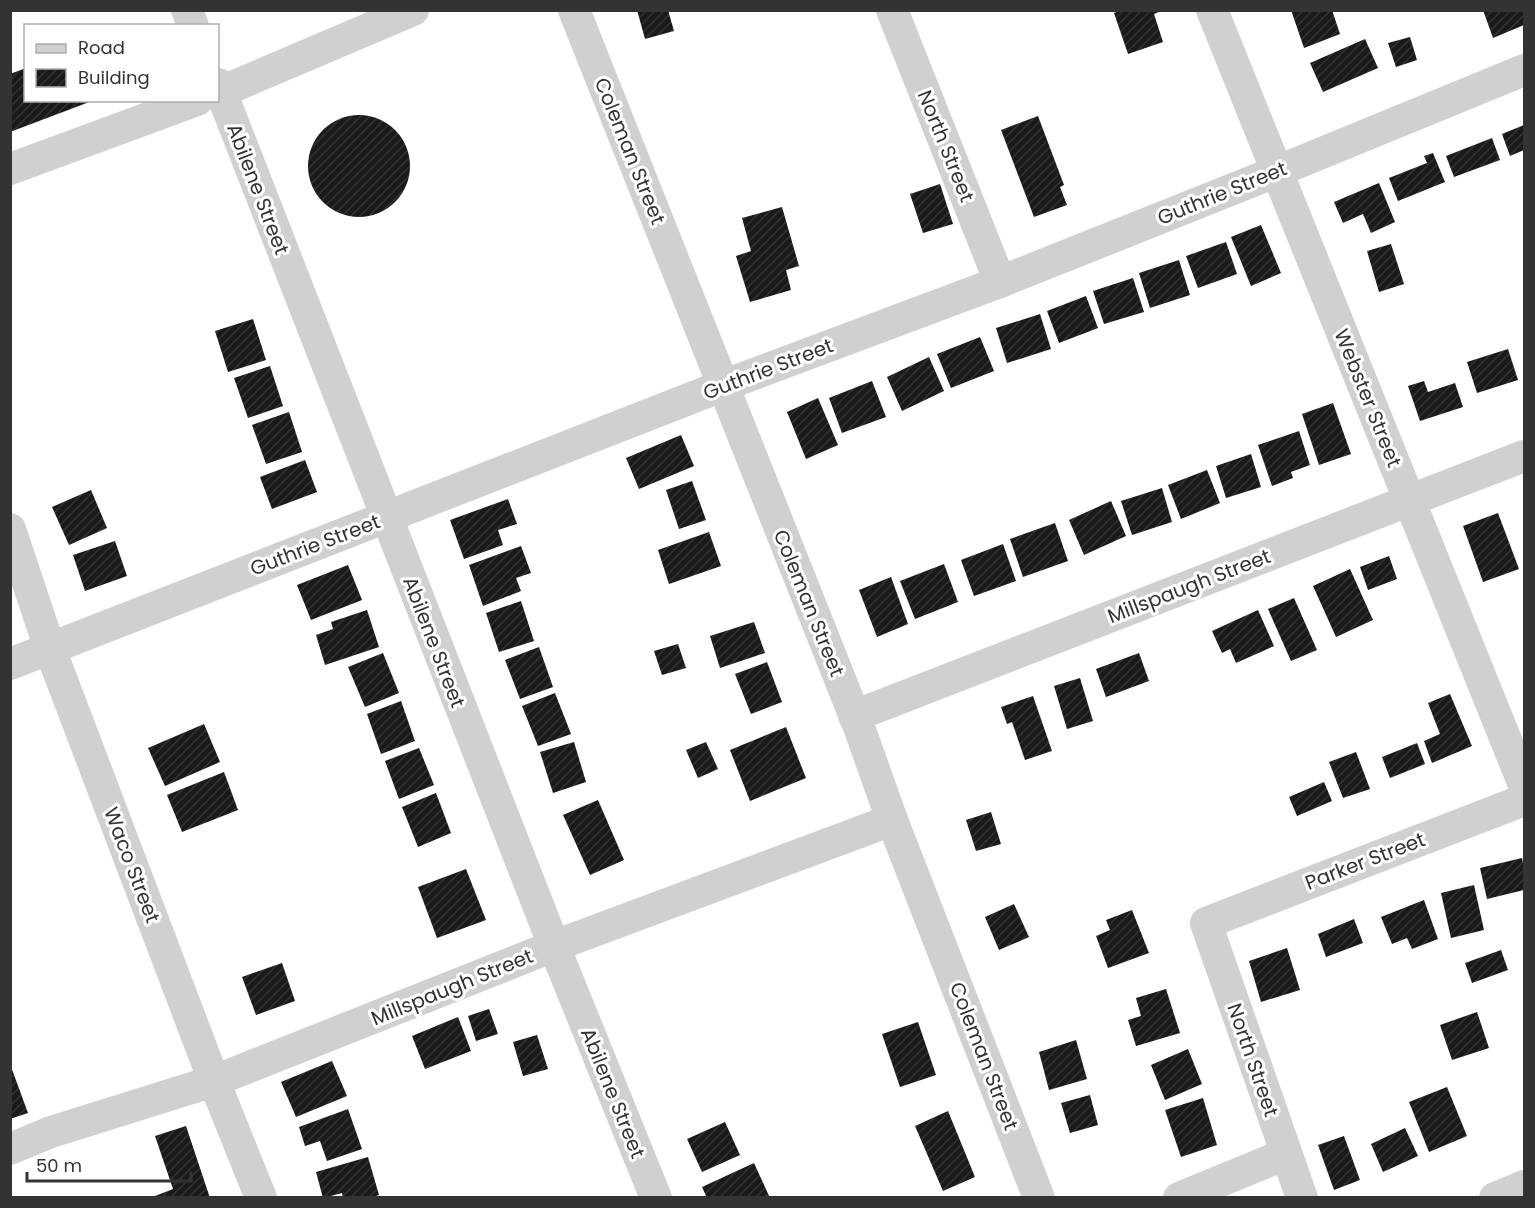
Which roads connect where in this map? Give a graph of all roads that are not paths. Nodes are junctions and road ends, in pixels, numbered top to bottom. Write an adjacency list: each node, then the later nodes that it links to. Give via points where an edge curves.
1 (413, 10): 6 (street)
2 (574, 10): 12 (street, Coleman Street)
3 (892, 10): 11 (street, North Street)
4 (1212, 10): 10 (street, Webster Street)
5 (1524, 70): 10 (street, Guthrie Street)
6 (219, 90)
7 (187, 102): 9 (street)
8 (217, 102): 15 (street, Abilene Street)
9 (10, 169)
10 (1278, 171): 11 (street, Guthrie Street); 14 (street, Webster Street)
11 (1000, 282): 12 (street, Guthrie Street)
12 (722, 386): 15 (street, Guthrie Street); 19 (street, Coleman Street)
13 (1524, 456): 14 (street, Millspaugh Street)
14 (1409, 501): 19 (street, Millspaugh Street); 20 (street, Webster Street)
15 (386, 518): 17 (street, Guthrie Street); 24 (street, Abilene Street)
16 (10, 529): 17 (street, Waco Street)
17 (50, 649): 18 (street, Guthrie Street); 25 (street, Waco Street)
18 (10, 664)
19 (854, 716): 22 (street, Coleman Street)
20 (1524, 785)
21 (1524, 800): 23 (street, Parker Street)
22 (892, 820): 24 (street, Millspaugh Street); 31 (street, Coleman Street)
23 (1206, 923): 27 (street, North Street)
24 (554, 946): 25 (street, Millspaugh Street); 30 (street, Abilene Street)
25 (214, 1082): 26 (street, Millspaugh Street, via 51,1132); 29 (street, Waco Street)
26 (10, 1149)
27 (1286, 1154): 32 (street); 33 (street, North Street)
28 (1524, 1186): 34 (street)
29 (261, 1197)
30 (656, 1197)
31 (1039, 1197)
32 (1179, 1197)
33 (1302, 1197)
34 (1495, 1197)

